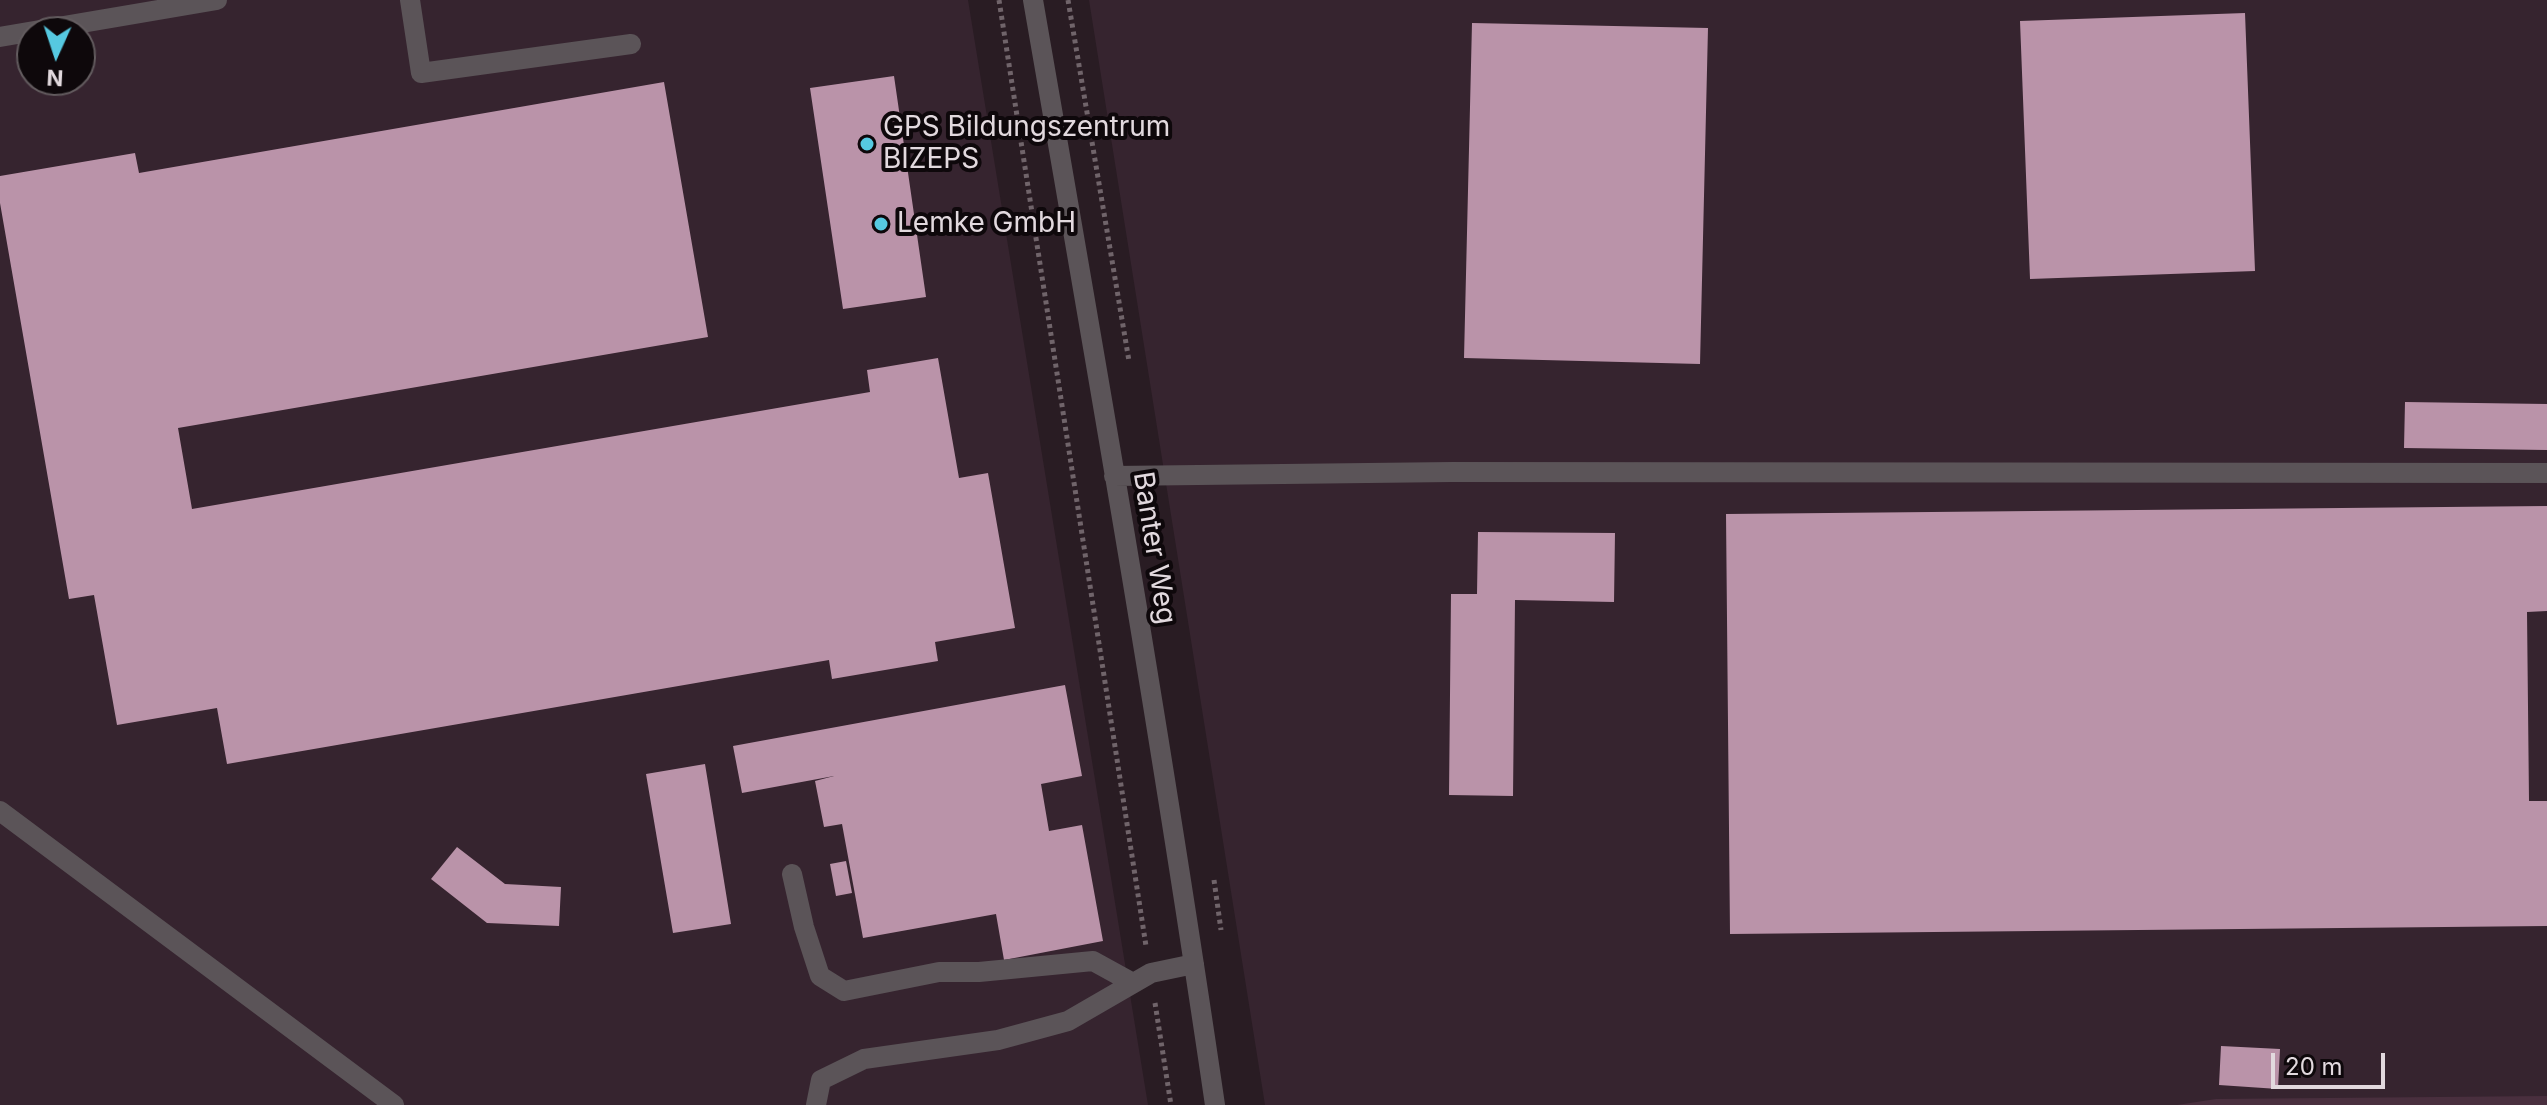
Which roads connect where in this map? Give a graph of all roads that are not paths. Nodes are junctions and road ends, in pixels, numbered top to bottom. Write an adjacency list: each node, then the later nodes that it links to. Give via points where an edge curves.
1 (217, 0): 4 (street)
2 (410, 0): 5 (street, via 421,73)
3 (1033, 0): 7 (street, Banter Weg)
4 (0, 37)
5 (631, 44)
6 (2547, 473): 7 (street)
7 (1114, 476): 10 (street, Banter Weg)
8 (0, 811): 12 (street)
9 (792, 874): 11 (street, via 820,976 844,991 939,972 1093,961)
10 (1194, 964): 11 (street); 14 (street, Banter Weg)
11 (1142, 978): 13 (street, via 1068,1021 998,1040 864,1059 821,1080)
12 (394, 1105)
13 (816, 1105)
14 (1215, 1105)

